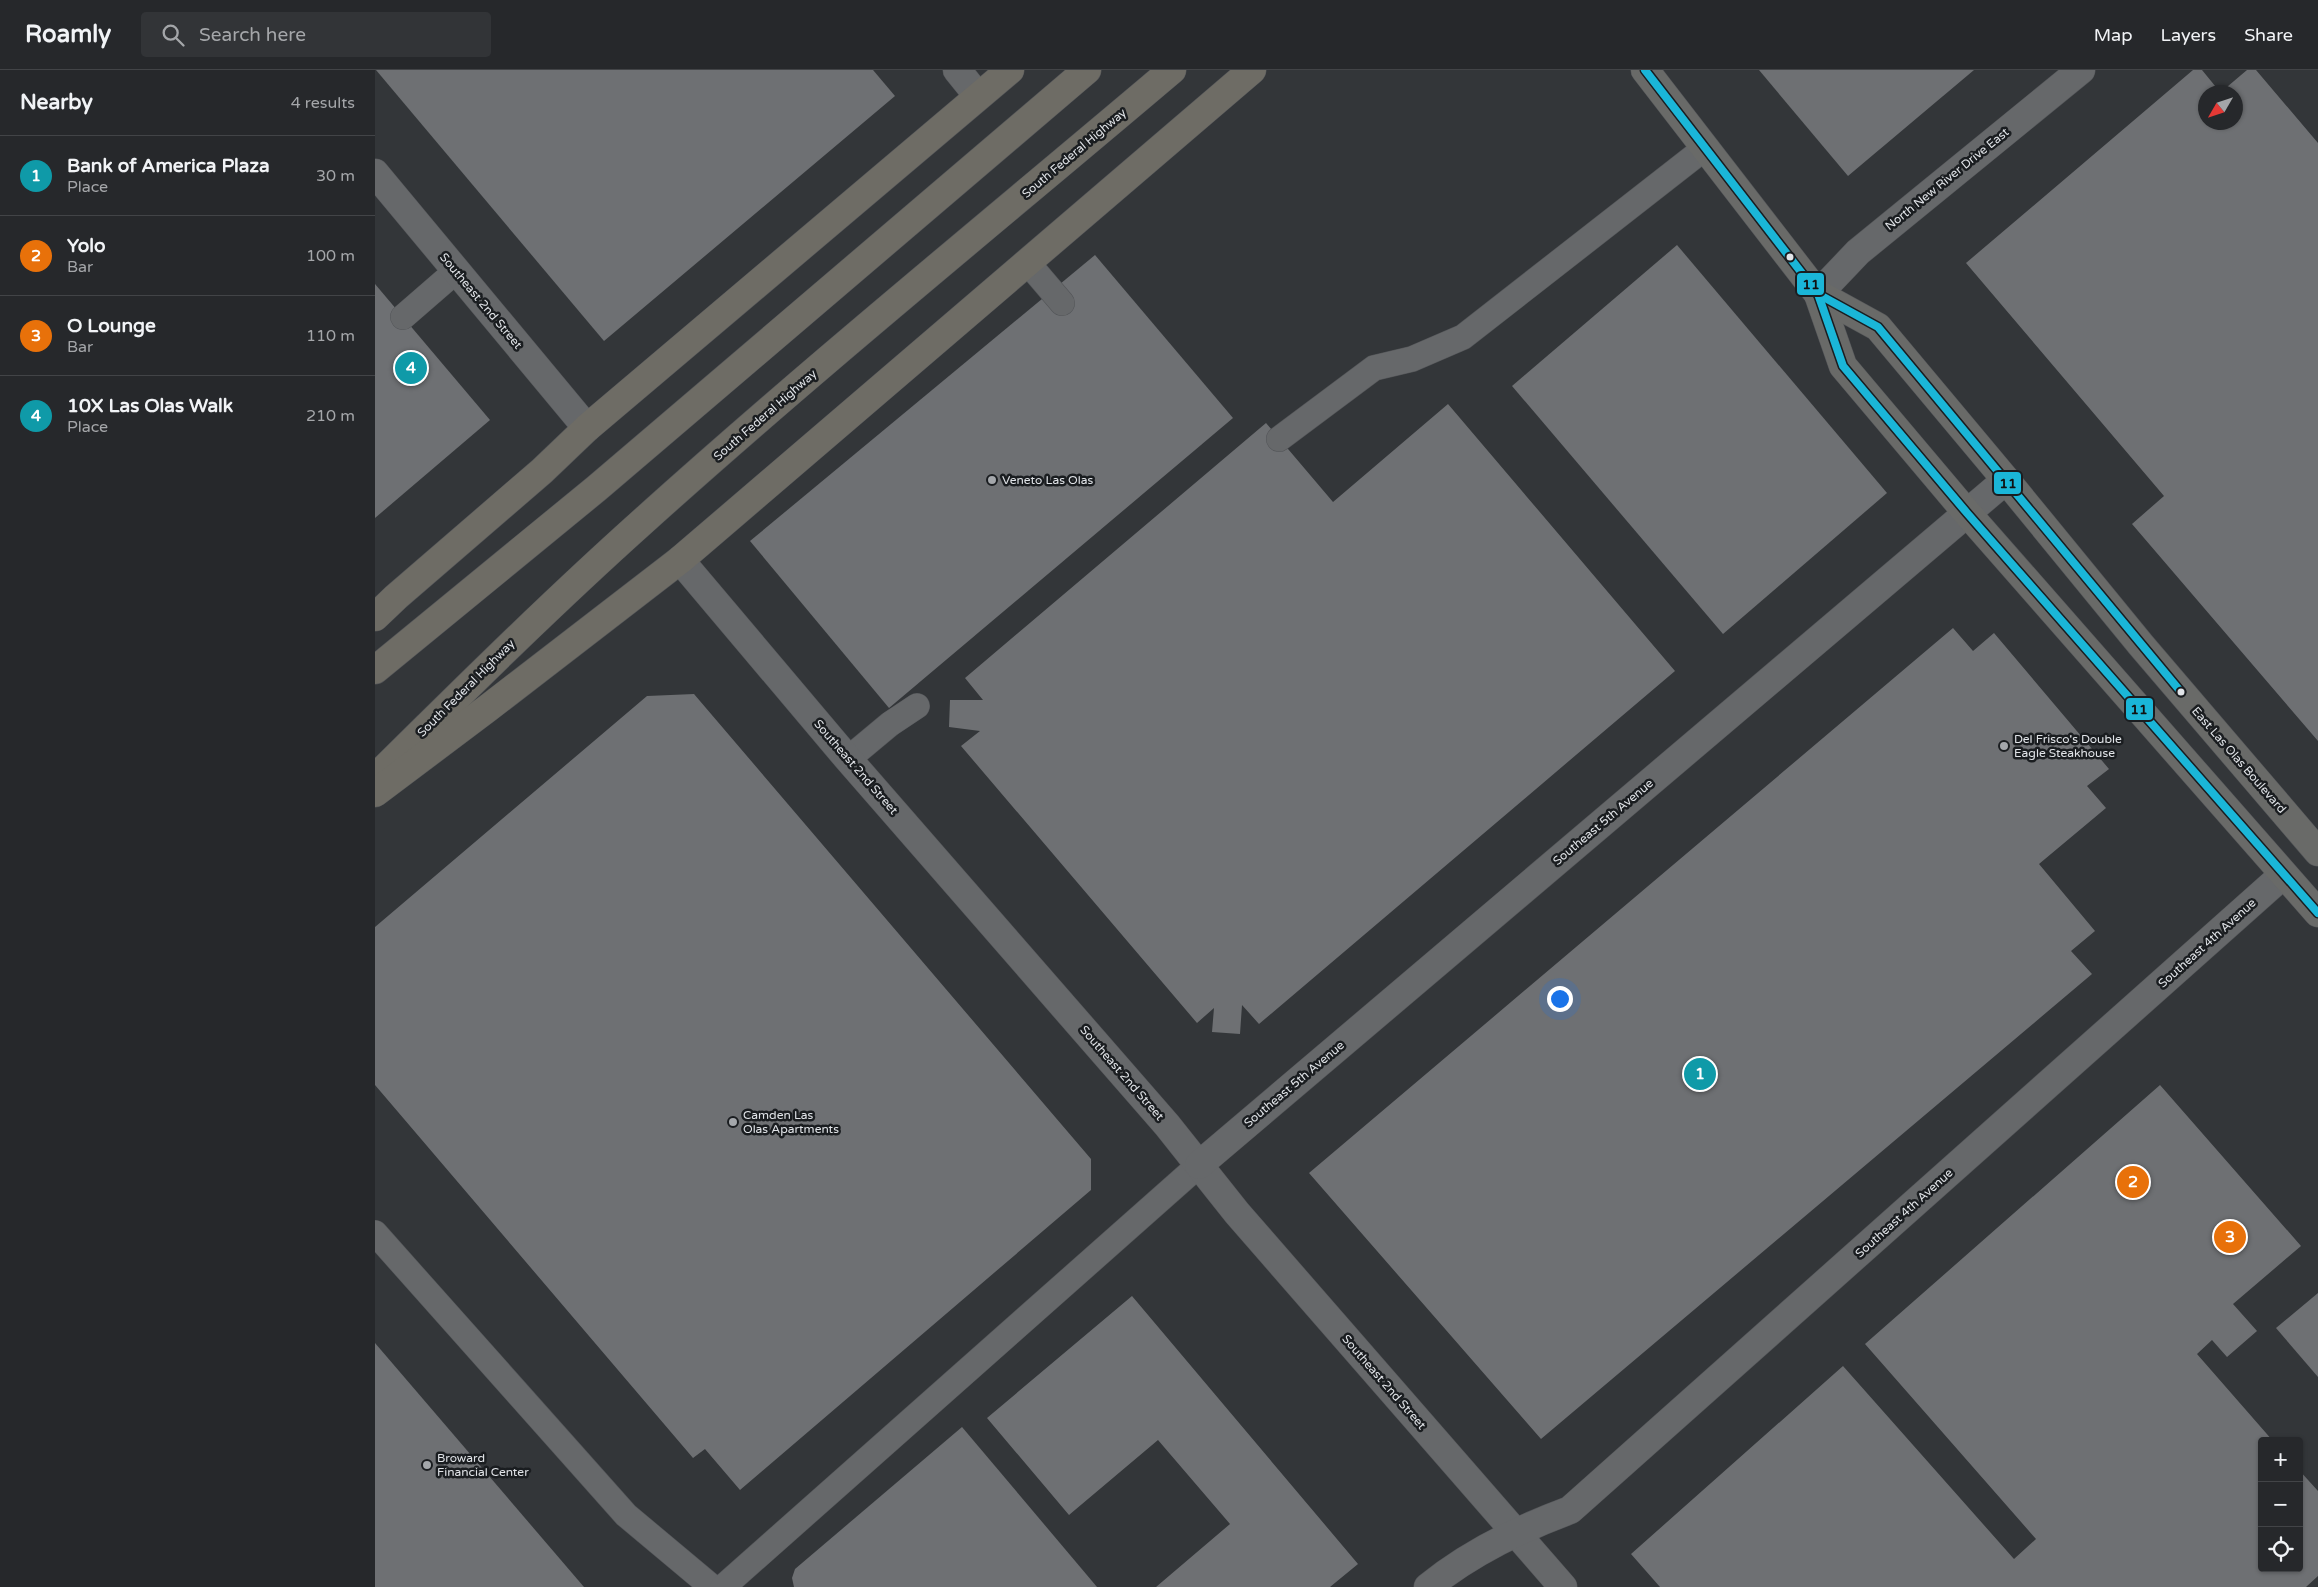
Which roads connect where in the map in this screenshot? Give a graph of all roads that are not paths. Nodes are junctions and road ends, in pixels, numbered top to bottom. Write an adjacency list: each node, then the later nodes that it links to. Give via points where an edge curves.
1 (957, 70): 8 (street)
2 (1010, 70): 8 (main road)
3 (1087, 70): 22 (main road, via 597,488)
4 (1173, 70): 25 (main road, South Federal Highway, via 641,523 522,633)
5 (1252, 70): 11 (main road)
6 (1645, 70): 9 (main road, East Las Olas Boulevard)
7 (2081, 70): 13 (street, North New River Drive East, via 1858,252)
8 (978, 96): 16 (main road)
9 (1705, 148): 13 (main road, East Las Olas Boulevard); 17 (lane, via 1463,338 1412,359 1374,368)
10 (375, 173): 12 (street, Southeast 2nd Street)
11 (1027, 262): 14 (lane); 20 (main road)
12 (456, 271): 15 (lane); 16 (street, Southeast 2nd Street)
13 (1818, 294): 18 (main road, East Las Olas Boulevard, via 1878,327); 19 (main road, East Las Olas Boulevard, via 1843,366)
14 (1061, 303)
15 (403, 317)
16 (587, 428): 21 (main road)
17 (1279, 439)
18 (2007, 480): 19 (street, Southeast 5th Avenue); 27 (main road, East Las Olas Boulevard, via 2141,645)
19 (1967, 513): 28 (main road, East Las Olas Boulevard); 30 (street, Southeast 5th Avenue)
20 (680, 560): 24 (street, Southeast 2nd Street); 26 (main road)
21 (375, 618)
22 (375, 670)
23 (917, 706): 24 (lane)
24 (848, 759): 30 (street, Southeast 2nd Street)
25 (375, 778)
26 (375, 793)
27 (2317, 849)
28 (2283, 875): 29 (main road, East Las Olas Boulevard); 32 (street, Southeast 4th Avenue, via 1570,1510)
29 (2318, 914)
30 (1199, 1165): 32 (street, Southeast 2nd Street); 34 (lane)
31 (375, 1233): 33 (lane, via 626,1515)
32 (1514, 1532): 35 (street, Southeast 4th Avenue, via 1453,1566); 36 (street, Southeast 2nd Street)
33 (712, 1587)
34 (723, 1587)
35 (1428, 1587)
36 (1563, 1587)

